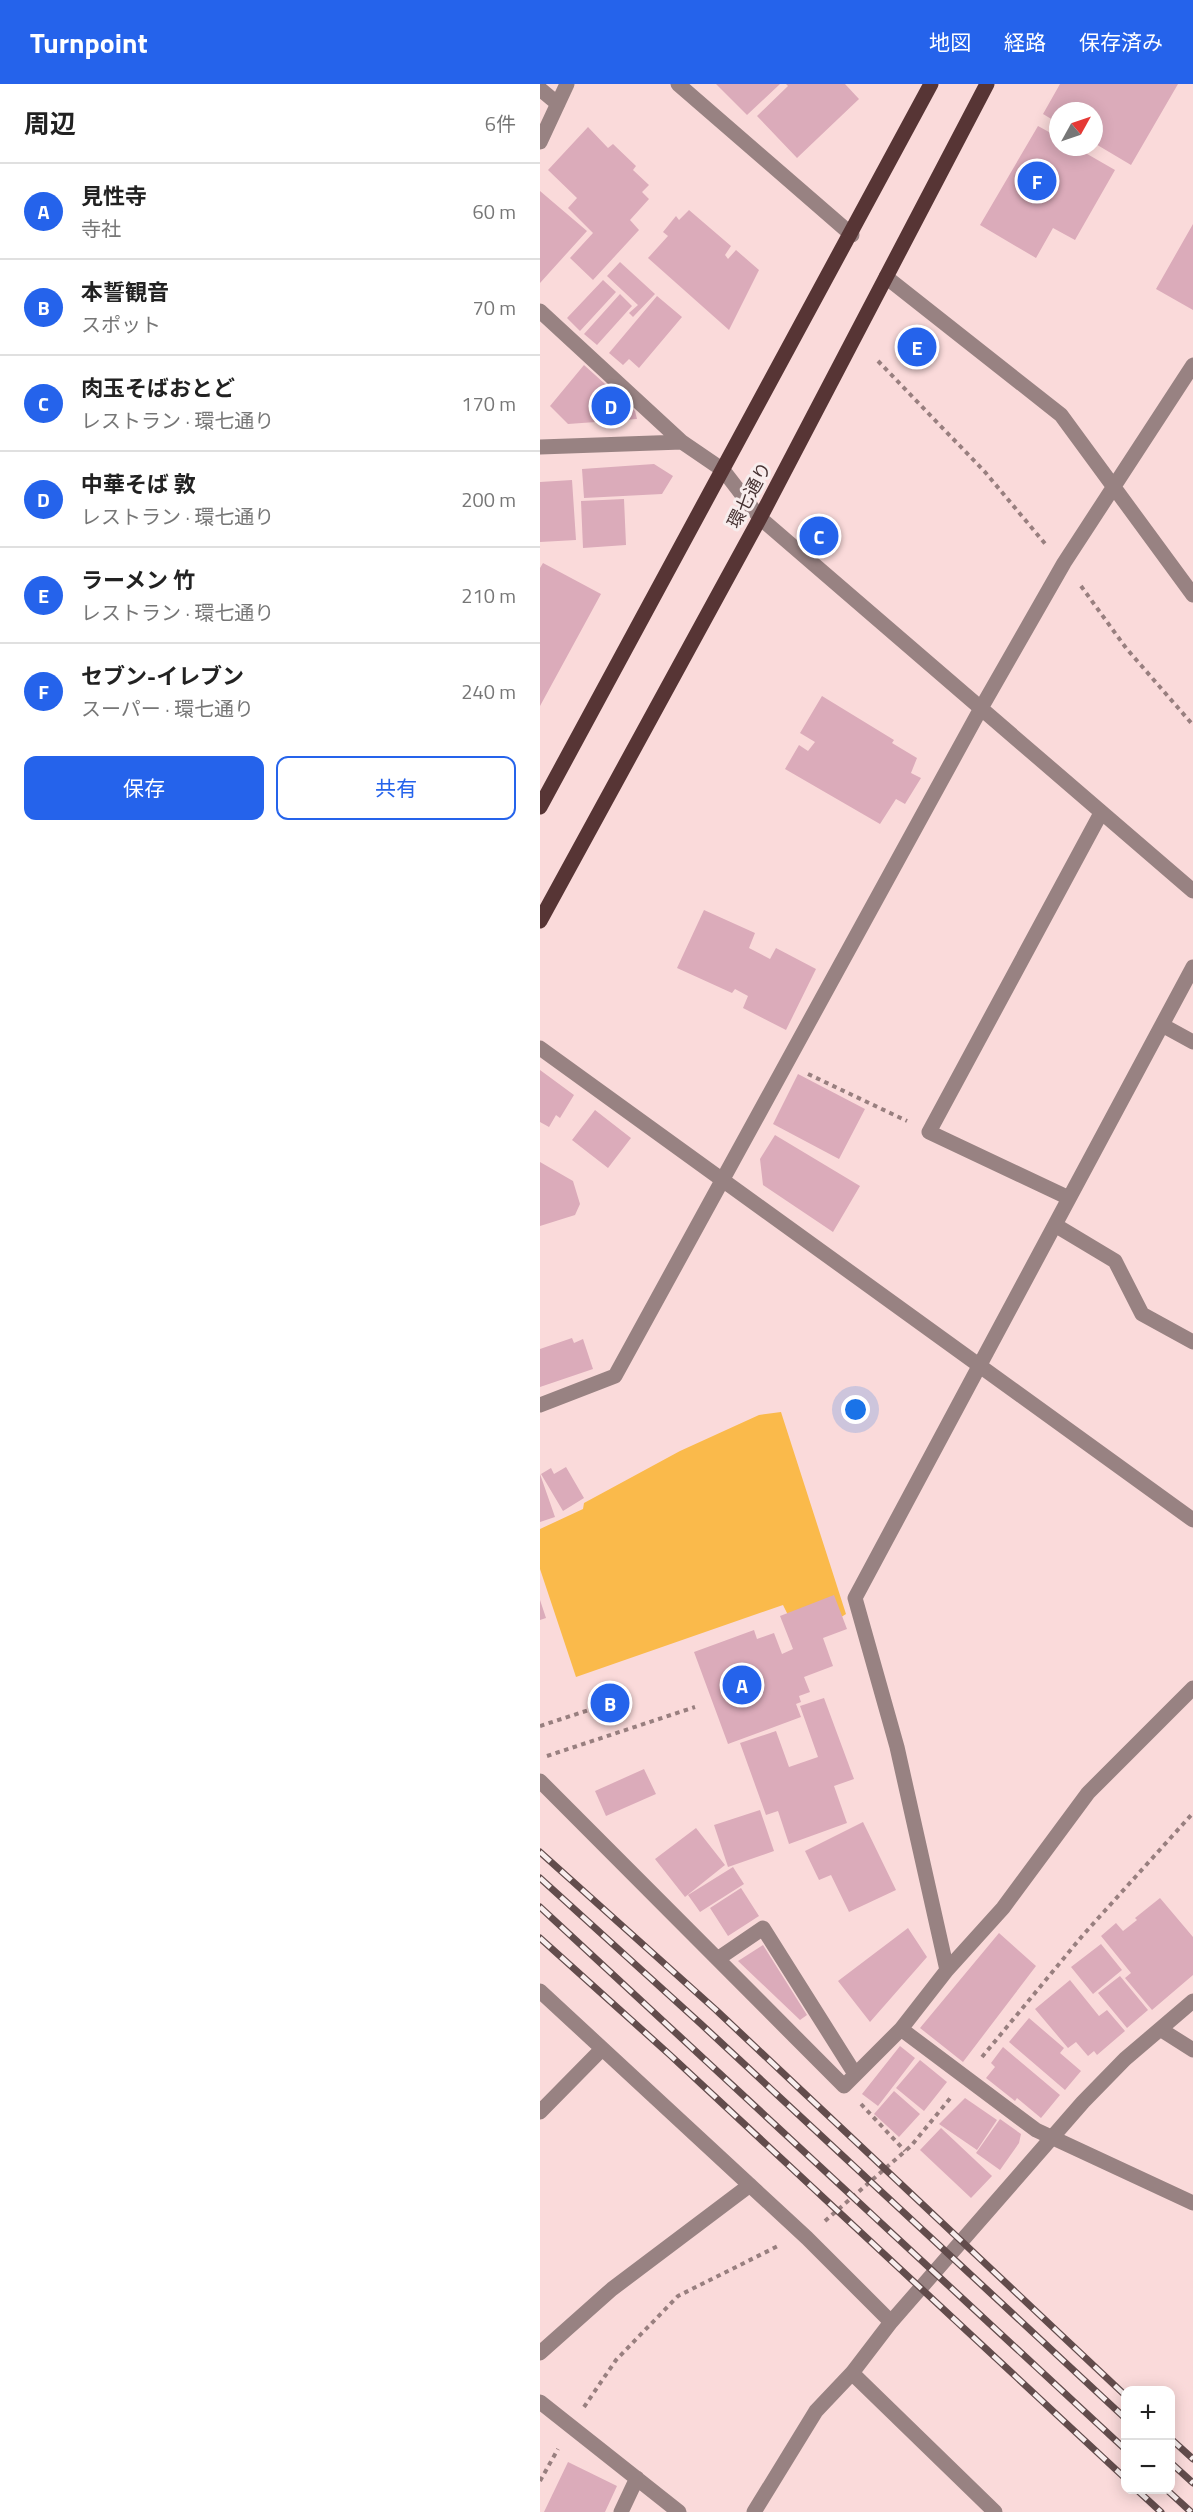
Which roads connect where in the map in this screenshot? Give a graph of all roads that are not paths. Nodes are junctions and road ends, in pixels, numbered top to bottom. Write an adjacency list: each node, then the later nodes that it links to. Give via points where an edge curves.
1 (567, 84): 6 (street)
2 (931, 84): 8 (main road, 環七通り)
3 (987, 84): 9 (main road, 環七通り)
4 (685, 86): 8 (street)
5 (540, 89): 6 (street)
6 (558, 104): 7 (street)
7 (540, 142)
8 (852, 235): 14 (main road, 環七通り)
9 (886, 277): 15 (street, via 1061,415); 16 (main road, 環七通り)
10 (540, 311): 12 (street)
11 (1193, 365): 15 (street)
12 (682, 442): 13 (street); 14 (street)
13 (540, 447)
14 (723, 470): 16 (street); 19 (main road, 環七通り)
15 (1112, 486): 17 (street); 18 (street)
16 (760, 518): 18 (street); 22 (main road, 環七通り)
17 (1190, 585)
18 (980, 710): 20 (street); 27 (street)
19 (540, 807)
20 (1101, 813): 21 (street); 28 (street, via 929,1132)
21 (1193, 891)
22 (540, 921)
23 (1193, 967): 24 (street)
24 (1162, 1024): 25 (street); 28 (street)
25 (1193, 1042)
26 (540, 1048): 27 (street)
27 (723, 1179): 31 (street); 32 (street, via 615,1376)
28 (1069, 1198): 29 (street)
29 (1054, 1225): 30 (street, via 1115,1261 1142,1314); 31 (street)
30 (1193, 1342)
31 (979, 1366): 33 (street); 37 (street, via 855,1598 897,1747)
32 (540, 1405)
33 (1192, 1518)
34 (1193, 1688): 37 (street, via 1088,1793 1003,1908)
35 (540, 1781): 36 (street)
36 (719, 1958): 44 (street); 44 (street, via 763,1929)
37 (947, 1970): 40 (street)
38 (540, 1991): 42 (street)
39 (1193, 2001): 41 (street)
40 (901, 2029): 44 (street); 46 (street)
41 (1160, 2029): 43 (street); 46 (street, via 1118,2066)
42 (602, 2049): 45 (street); 47 (street)
43 (1193, 2050)
44 (855, 2075)
45 (540, 2112)
46 (1050, 2137): 48 (street); 49 (street)
47 (750, 2185): 49 (street); 50 (street, via 612,2289)
48 (1193, 2203)
49 (891, 2322): 51 (street)
50 (540, 2353)
51 (852, 2373): 56 (street, via 816,2411); 57 (street)
52 (540, 2402): 53 (street)
53 (636, 2478): 54 (street); 55 (street)
54 (621, 2512)
55 (679, 2512)
56 (754, 2512)
57 (995, 2512)

